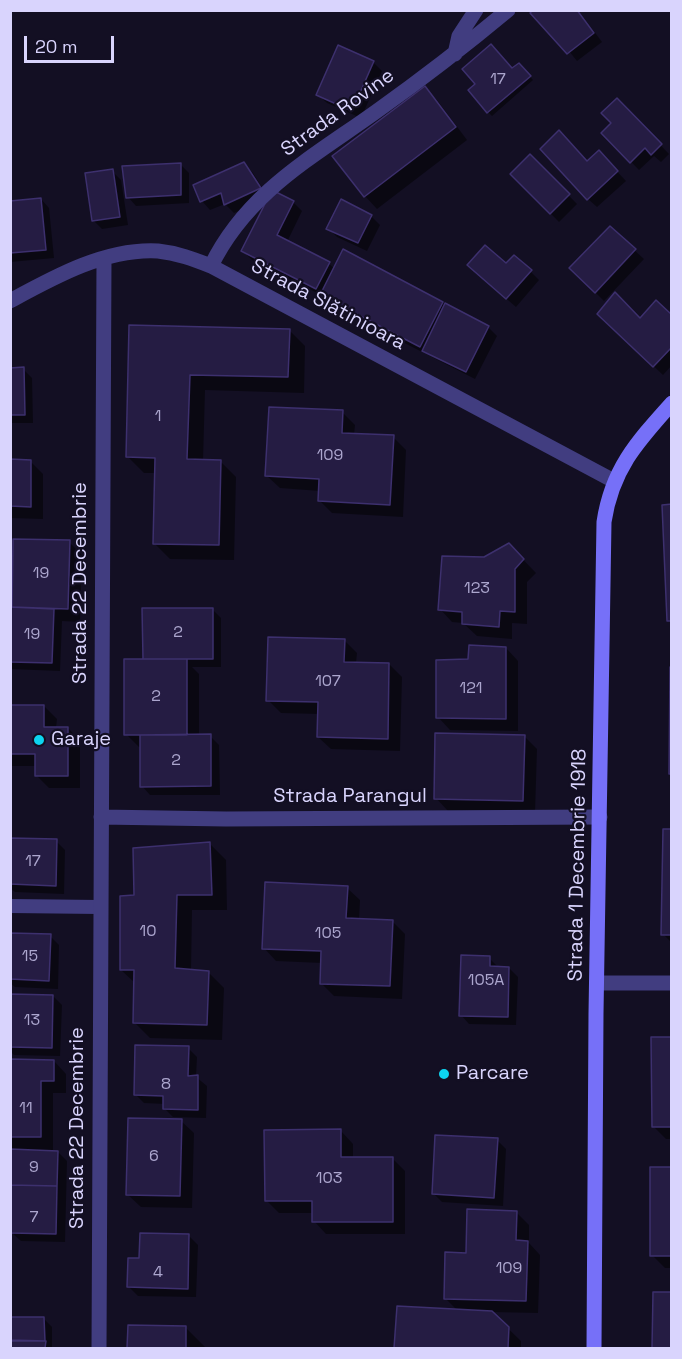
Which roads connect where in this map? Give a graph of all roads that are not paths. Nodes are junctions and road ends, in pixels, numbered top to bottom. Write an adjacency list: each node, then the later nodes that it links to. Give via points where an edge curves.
1 (476, 10): 3 (street, via 459,36)
2 (508, 10): 3 (street, Strada Rovine)
3 (455, 54): 5 (street, Strada Rovine, via 266,192 237,221)
4 (104, 260): 5 (street, Strada Slătinioara, via 156,251); 6 (street, Strada Slătinioara, via 74,268); 9 (street, Strada 22 Decembrie)
5 (211, 266): 8 (street, Strada Slătinioara)
6 (10, 301)
7 (672, 403): 8 (main road, Strada 1 Decembrie 1918, via 635,446)
8 (614, 481): 10 (main road, Strada 1 Decembrie 1918, via 604,522)
9 (101, 817): 10 (street, Strada Parangul); 12 (street, Strada 22 Decembrie)
10 (600, 817): 13 (main road, Strada 1 Decembrie 1918)
11 (10, 906): 12 (lane)
12 (100, 907): 15 (street, Strada 22 Decembrie)
13 (597, 983): 14 (street); 16 (main road, Strada 1 Decembrie 1918)
14 (672, 983)
15 (99, 1348)
16 (594, 1348)

